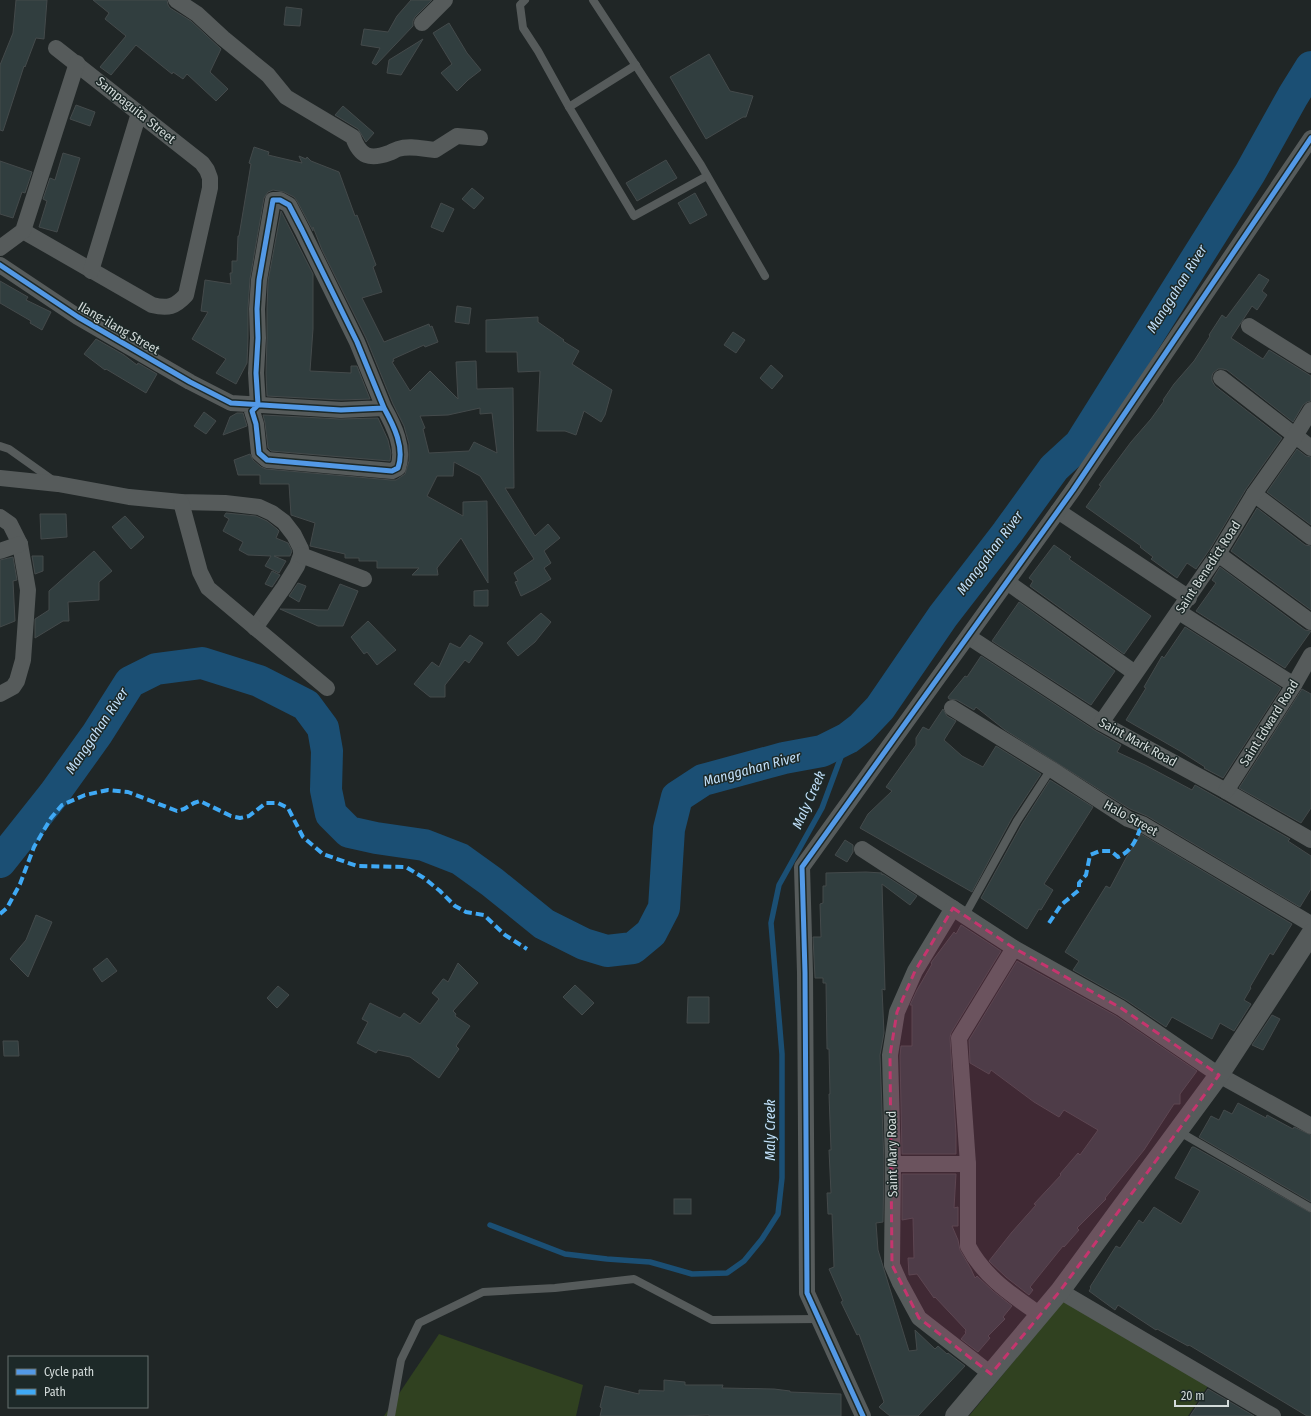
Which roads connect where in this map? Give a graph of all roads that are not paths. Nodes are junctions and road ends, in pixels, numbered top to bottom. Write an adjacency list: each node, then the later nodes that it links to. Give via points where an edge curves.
1 (176, 0): 11 (street, via 197,14 268,74 286,97 354,137 357,148 364,154 376,157 413,147 435,150 457,136)
2 (445, 0): 5 (street)
3 (524, 0): 9 (lane, via 520,5 523,28)
4 (593, 0): 8 (lane)
5 (422, 23)
6 (56, 48): 7 (street, Sampaguita Street)
7 (77, 63): 10 (street, Sampaguita Street); 14 (street)
8 (636, 65): 9 (lane); 13 (lane)
9 (569, 107): 13 (lane, via 634,216)
10 (140, 113): 17 (street); 17 (street, Sampaguita Street, via 202,163 210,178 209,196 186,294 180,302 171,307 152,305)
11 (480, 138)
12 (1311, 138): 32 (street)
13 (707, 176): 18 (lane)
14 (22, 232): 15 (street); 17 (street)
15 (0, 248)
16 (0, 265): 22 (street, Ilang-ilang Street, via 78,317 190,382 231,403)
17 (91, 271)
18 (765, 276)
19 (1248, 326): 20 (street)
20 (1311, 365)
21 (1221, 378): 25 (street)
22 (258, 405): 23 (street, via 341,410); 23 (street, via 252,412 259,453 267,460 392,471 398,468 400,452 398,437); 23 (street, via 256,373 259,280 273,200 280,200 289,205 302,230 357,342)
23 (384, 408)
24 (1311, 410): 25 (street, Saint Benedict Road)
25 (1295, 436): 27 (street); 30 (street, Saint Benedict Road)
26 (0, 446): 29 (lane, via 9,448)
27 (1311, 448)
28 (0, 478): 29 (street)
29 (58, 484): 31 (street, via 129,497)
30 (1254, 494): 34 (street); 37 (street, Saint Benedict Road)
31 (181, 502): 38 (street, via 225,503 266,510 284,522 301,549); 44 (street, via 200,572 208,588)
32 (1058, 511): 40 (street); 41 (street)
33 (0, 517): 35 (street, via 10,524)
34 (1311, 537)
35 (20, 544): 36 (street); 50 (street, via 28,590 23,660 13,687)
36 (0, 551)
37 (1218, 554): 41 (street, Saint Benedict Road); 43 (street)
38 (301, 555): 39 (street); 44 (street, via 284,587)
39 (364, 579)
40 (1007, 582): 45 (street); 47 (street)
41 (1189, 598): 42 (street, Saint Benedict Road)
42 (1179, 612): 47 (street, Saint Benedict Road); 48 (street)
43 (1311, 622)
44 (255, 628): 49 (street)
45 (969, 637): 52 (street, Saint Mark Road); 69 (street, via 802,867 808,1294)
46 (1311, 655): 48 (street, Saint Edward Road)
47 (1135, 673): 52 (street, Saint Benedict Road)
48 (1294, 685): 54 (street, Saint Edward Road)
49 (327, 688)
50 (0, 694)
51 (952, 708): 53 (street, Halo Street)
52 (1101, 723): 54 (street, Saint Mark Road)
53 (1051, 768): 57 (lane); 58 (street, Halo Street, via 1128,819 1142,824)
54 (1226, 791): 55 (street, Saint Mark Road)
55 (1311, 840)
56 (862, 849): 57 (street)
57 (959, 912): 60 (street); 64 (street, Saint Mary Road, via 915,971 897,1012 890,1055)
58 (1311, 924)
59 (1311, 934): 61 (street)
60 (1014, 948): 61 (street, via 1121,1008); 65 (street, via 959,1038)
61 (1219, 1075): 62 (street); 63 (street)
62 (1311, 1126)
63 (1178, 1130): 66 (lane); 67 (street)
64 (893, 1164): 65 (street); 70 (street, Saint Mary Road, via 892,1264 900,1283 919,1318)
65 (968, 1164): 68 (street, via 968,1246 984,1271)
66 (1311, 1208)
67 (1060, 1292): 68 (street); 74 (street)
68 (1039, 1314): 70 (street)
69 (819, 1319): 71 (lane, via 712,1320 634,1279 555,1288 483,1292 419,1323 401,1360); 72 (street)
70 (991, 1374): 73 (street)
71 (391, 1416)
72 (862, 1416)
73 (955, 1416)
74 (1273, 1416)

